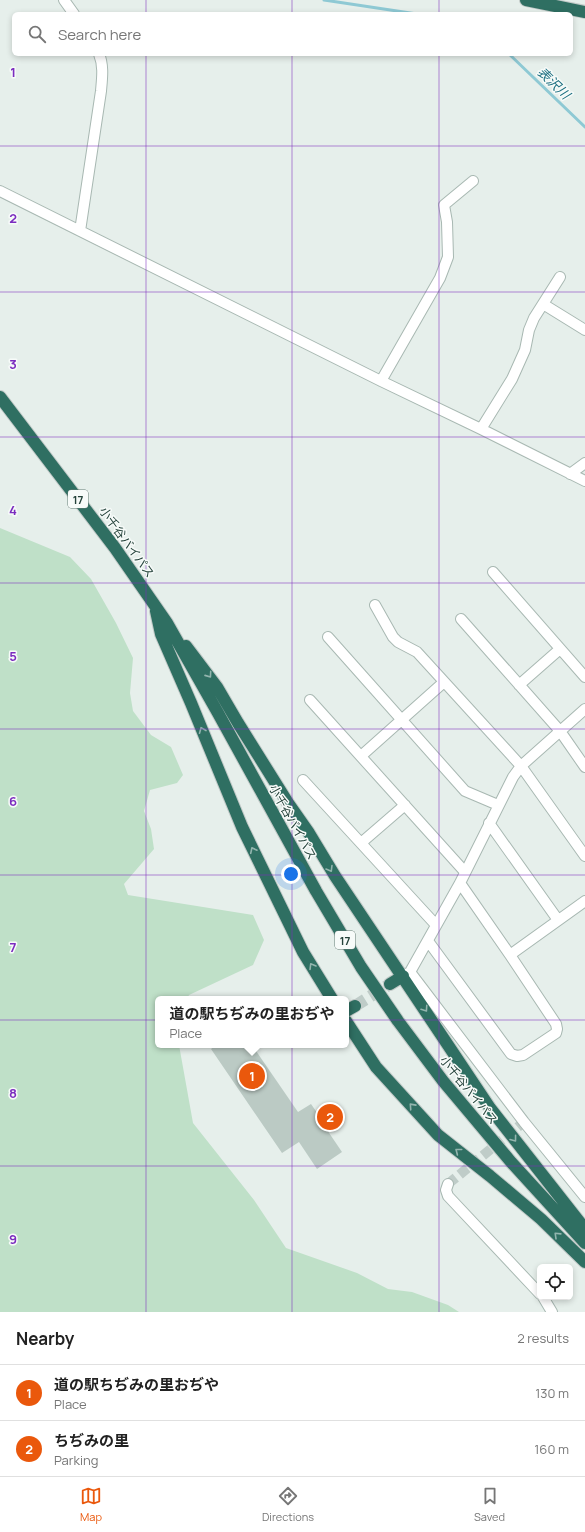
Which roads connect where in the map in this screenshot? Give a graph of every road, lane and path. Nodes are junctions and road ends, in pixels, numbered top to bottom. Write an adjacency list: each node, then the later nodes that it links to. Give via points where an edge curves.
1 (64, 0): 3 (street)
2 (526, 0): 4 (highway)
3 (73, 12)
4 (585, 12)
5 (99, 56): 8 (street, via 101,91)
6 (474, 181): 12 (street, via 444,205 448,257 440,278)
7 (0, 191): 8 (street)
8 (80, 231): 12 (street)
9 (560, 277): 10 (street)
10 (543, 304): 11 (street); 14 (street, via 529,330 525,350 517,369)
11 (585, 330)
12 (381, 382): 14 (street)
13 (0, 396): 19 (highway, 小千谷バイパス / 17)
14 (481, 429): 16 (street)
15 (585, 463): 16 (street)
16 (570, 474): 17 (street)
17 (585, 482)
18 (492, 572): 24 (street)
19 (154, 604): 22 (highway, 小千谷バイパス / 17); 50 (highway, one-way to 19, via 303,952 242,827 161,634)
20 (375, 605): 26 (street, via 392,637 417,652)
21 (461, 619): 27 (street)
22 (167, 623): 48 (highway, one-way to 48, via 217,686 335,876); 55 (highway, 小千谷バイパス / 17, via 316,891 365,973 443,1081 511,1162)
23 (328, 637): 30 (street)
24 (560, 649): 25 (street); 27 (street)
25 (585, 677)
26 (444, 682): 30 (street); 33 (street)
27 (519, 685): 31 (street)
28 (310, 700): 32 (street)
29 (585, 709): 31 (street)
30 (402, 719): 32 (street); 37 (street, via 465,791)
31 (560, 731): 33 (street); 34 (street)
32 (360, 756): 36 (street)
33 (521, 766): 37 (street); 40 (street)
34 (585, 767)
35 (303, 780): 39 (street)
36 (405, 805): 39 (street); 41 (street)
37 (498, 805): 38 (street)
38 (489, 823): 41 (street); 44 (street)
39 (361, 842): 45 (street)
40 (585, 856)
41 (465, 872): 42 (street)
42 (460, 883): 45 (street); 47 (street)
43 (585, 901): 44 (street)
44 (558, 920): 47 (street)
45 (436, 925): 46 (street)
46 (428, 941): 47 (street, via 511,1054 517,1056 523,1055 557,1029); 48 (street)
47 (510, 955)
48 (407, 974): 49 (highway); 53 (street); 54 (highway, one-way to 54, via 490,1108)
49 (390, 984)
50 (330, 996)
51 (349, 1026): 56 (highway, one-way to 51, via 541,1219 438,1135 376,1067)
52 (448, 1184): 57 (street, via 448,1196)
53 (585, 1197)
54 (585, 1229)
55 (585, 1243)
56 (585, 1262)
57 (537, 1291)
58 (544, 1300): 59 (street)
59 (552, 1312)

